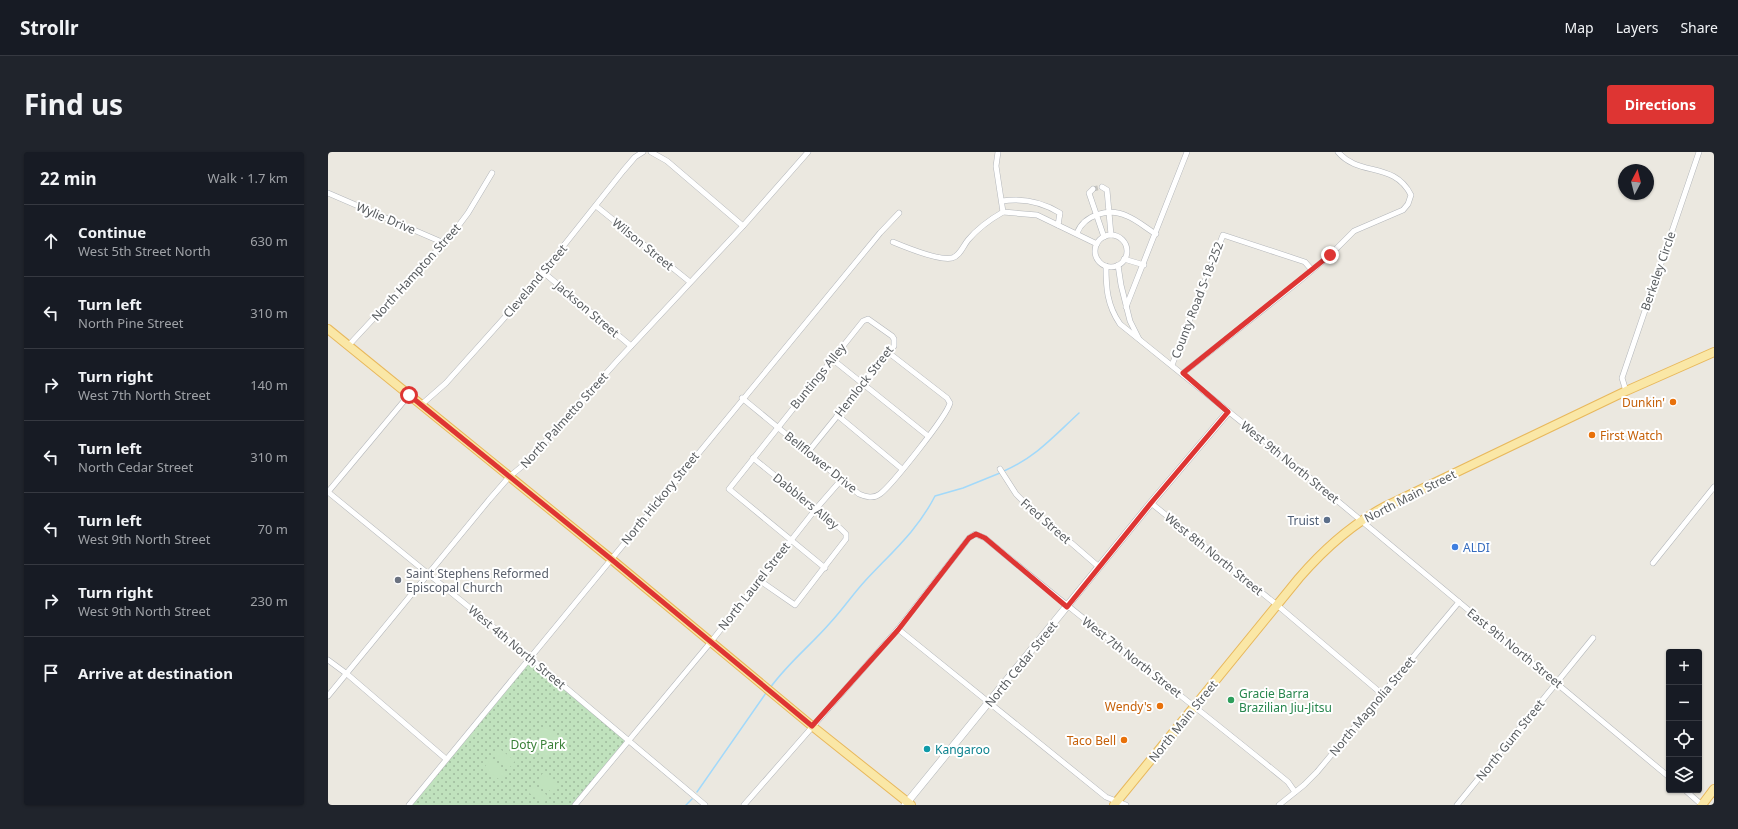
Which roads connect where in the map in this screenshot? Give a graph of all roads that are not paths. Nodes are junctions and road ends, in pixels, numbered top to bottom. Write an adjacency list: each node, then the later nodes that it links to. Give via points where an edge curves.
1 (643, 152): 13 (street, Cleveland Street, via 635,157)
2 (651, 152): 19 (street, via 667,161)
3 (808, 152): 19 (street, North Palmetto Street)
4 (998, 152): 12 (street, via 996,166)
5 (1187, 152): 21 (street)
6 (1338, 152): 31 (street, via 1344,160 1397,177 1406,186 1410,195 1408,204 1403,210 1354,231 1329,256)
7 (1699, 152): 48 (street, Berkeley Circle, via 1622,378)
8 (492, 173): 25 (street, North Hampton Street, via 468,213)
9 (1102, 187): 16 (street, via 1107,190)
10 (1093, 189): 17 (street, via 1089,193)
11 (328, 193): 25 (street, Wylie Drive)
12 (1002, 201): 14 (street); 18 (street, via 1041,203 1060,213)
13 (596, 206): 32 (street, Cleveland Street); 33 (street, Wilson Street)
14 (1003, 212): 18 (street, via 1037,215); 24 (street, via 979,228 962,250 952,258 916,251)
15 (900, 213): 50 (street, North Hickory Street, via 880,233)
16 (1110, 213): 17 (street); 21 (street, via 1127,216); 22 (street)
17 (1096, 215): 20 (street, via 1083,223); 23 (street)
18 (1058, 225): 20 (street)
19 (744, 226): 33 (street, North Palmetto Street)
20 (1077, 234): 26 (street)
21 (1156, 234): 29 (street)
22 (1111, 235): 23 (street); 27 (street, via 1124,243)
23 (1104, 237): 26 (street)
24 (893, 242)
25 (444, 243): 40 (street, North Hampton Street)
26 (1097, 244): 30 (street, via 1096,257)
27 (1124, 259): 28 (street); 29 (street)
28 (1118, 265): 30 (street); 34 (street, West 9th North Street)
29 (1144, 265): 34 (street)
30 (1106, 266): 37 (street, West 9th North Street, via 1107,299)
31 (1311, 269): 45 (street, County Road S-18-252, via 1305,262 1223,235); 46 (street)
32 (543, 272): 41 (street, Jackson Street); 51 (street, Cleveland Street, via 446,383)
33 (690, 282): 41 (street, North Palmetto Street)
34 (1126, 307): 36 (street, West 9th North Street)
35 (863, 321): 43 (street, Hemlock Street, via 868,319 892,336 894,346); 44 (street, Buntings Alley)
36 (1130, 321): 37 (street); 39 (street, West 9th North Street)
37 (1122, 326): 39 (street, West 9th North Street)
38 (328, 329): 40 (main road)
39 (1139, 339): 45 (street, West 9th North Street)
40 (348, 346): 49 (main road)
41 (631, 346): 60 (street, North Palmetto Street, via 526,463)
42 (1714, 352): 48 (main road, North Main Street)
43 (889, 353): 47 (street, Hemlock Street); 55 (street, Bellflower Drive, via 949,400 949,407)
44 (832, 359): 47 (street); 54 (street, Buntings Alley)
45 (1172, 365): 46 (street, West 9th North Street)
46 (1183, 373): 52 (street, West 9th North Street)
47 (863, 384): 53 (street, Hemlock Street); 55 (street)
48 (1626, 391): 66 (main road, North Main Street, via 1386,506)
49 (409, 395): 51 (main road); 63 (street)
50 (742, 398): 54 (street, Bellflower Drive); 68 (street, North Hickory Street)
51 (421, 405): 60 (main road)
52 (1228, 412): 64 (street, North Cedar Street); 66 (street, West 9th North Street)
53 (837, 415): 56 (street, Hemlock Street); 58 (street)
54 (777, 427): 56 (street, Bellflower Drive); 57 (street, Buntings Alley)
55 (928, 436): 58 (street, Bellflower Drive)
56 (808, 452): 61 (street, Bellflower Drive)
57 (753, 458): 65 (street, Dabblers Alley); 67 (street, Buntings Alley, via 729,489)
58 (902, 469): 61 (street, Bellflower Drive, via 878,495 868,497 859,494)
59 (1000, 469): 70 (street, Fred Street, via 1024,502)
60 (509, 477): 68 (main road); 72 (street, North Palmetto Street)
61 (842, 478): 65 (street, North Laurel Street)
62 (1714, 487): 69 (street)
63 (328, 492): 72 (street, West 4th North Street)
64 (1151, 503): 70 (street, North Cedar Street); 75 (street, West 8th North Street)
65 (815, 510): 67 (street, North Laurel Street); 71 (street, Dabblers Alley, via 846,534 846,539)
66 (1361, 521): 74 (street, East 9th North Street); 75 (main road, North Main Street, via 1312,563)
67 (791, 540): 71 (street); 73 (street, North Laurel Street)
68 (611, 559): 79 (main road); 80 (street, North Hickory Street)
69 (1653, 563)
70 (1099, 567): 76 (street, North Cedar Street)
71 (825, 568): 73 (street, via 795,605)
72 (428, 574): 80 (street, West 4th North Street); 82 (street, North Palmetto Street)
73 (759, 580): 79 (street, North Laurel Street)
74 (1459, 602): 83 (street, East 9th North Street); 84 (street, North Magnolia Street)
75 (1277, 605): 84 (street, West 8th North Street); 87 (main road, North Main Street)
76 (1067, 607): 77 (street, West 7th North Street, via 985,538 976,534 969,538); 86 (street, North Cedar Street); 87 (street, West 7th North Street)
77 (898, 630): 86 (street); 88 (street)
78 (1593, 638): 83 (street, North Gum Street)
79 (710, 643): 88 (main road); 89 (street, North Laurel Street)
80 (529, 658): 89 (street, West 4th North Street); 90 (street, North Hickory Street)
81 (328, 660): 82 (street)
82 (347, 674): 85 (street, North Palmetto Street); 90 (street)
83 (1557, 682): 91 (street, East 9th North Street); 103 (street, North Gum Street)
84 (1382, 694): 93 (street, North Magnolia Street, via 1317,772)
85 (328, 696)
86 (989, 703): 95 (street); 96 (street, North Cedar Street)
87 (1195, 706): 93 (street, West 7th North Street, via 1288,782); 95 (main road, North Main Street)
88 (812, 726): 96 (main road); 100 (street)
89 (629, 740): 98 (street, North Laurel Street); 99 (street, West 4th North Street)
90 (446, 759): 97 (street, North Hickory Street)
91 (1666, 774)
92 (1714, 789): 104 (main road)
93 (1295, 792): 102 (street, North Magnolia Street)
94 (1688, 793): 104 (street)
95 (1115, 803): 101 (street)
96 (908, 804)
97 (408, 805)
98 (575, 805)
99 (705, 805)
100 (744, 805)
101 (1126, 805)
102 (1279, 805)
103 (1457, 805)
104 (1702, 805)

